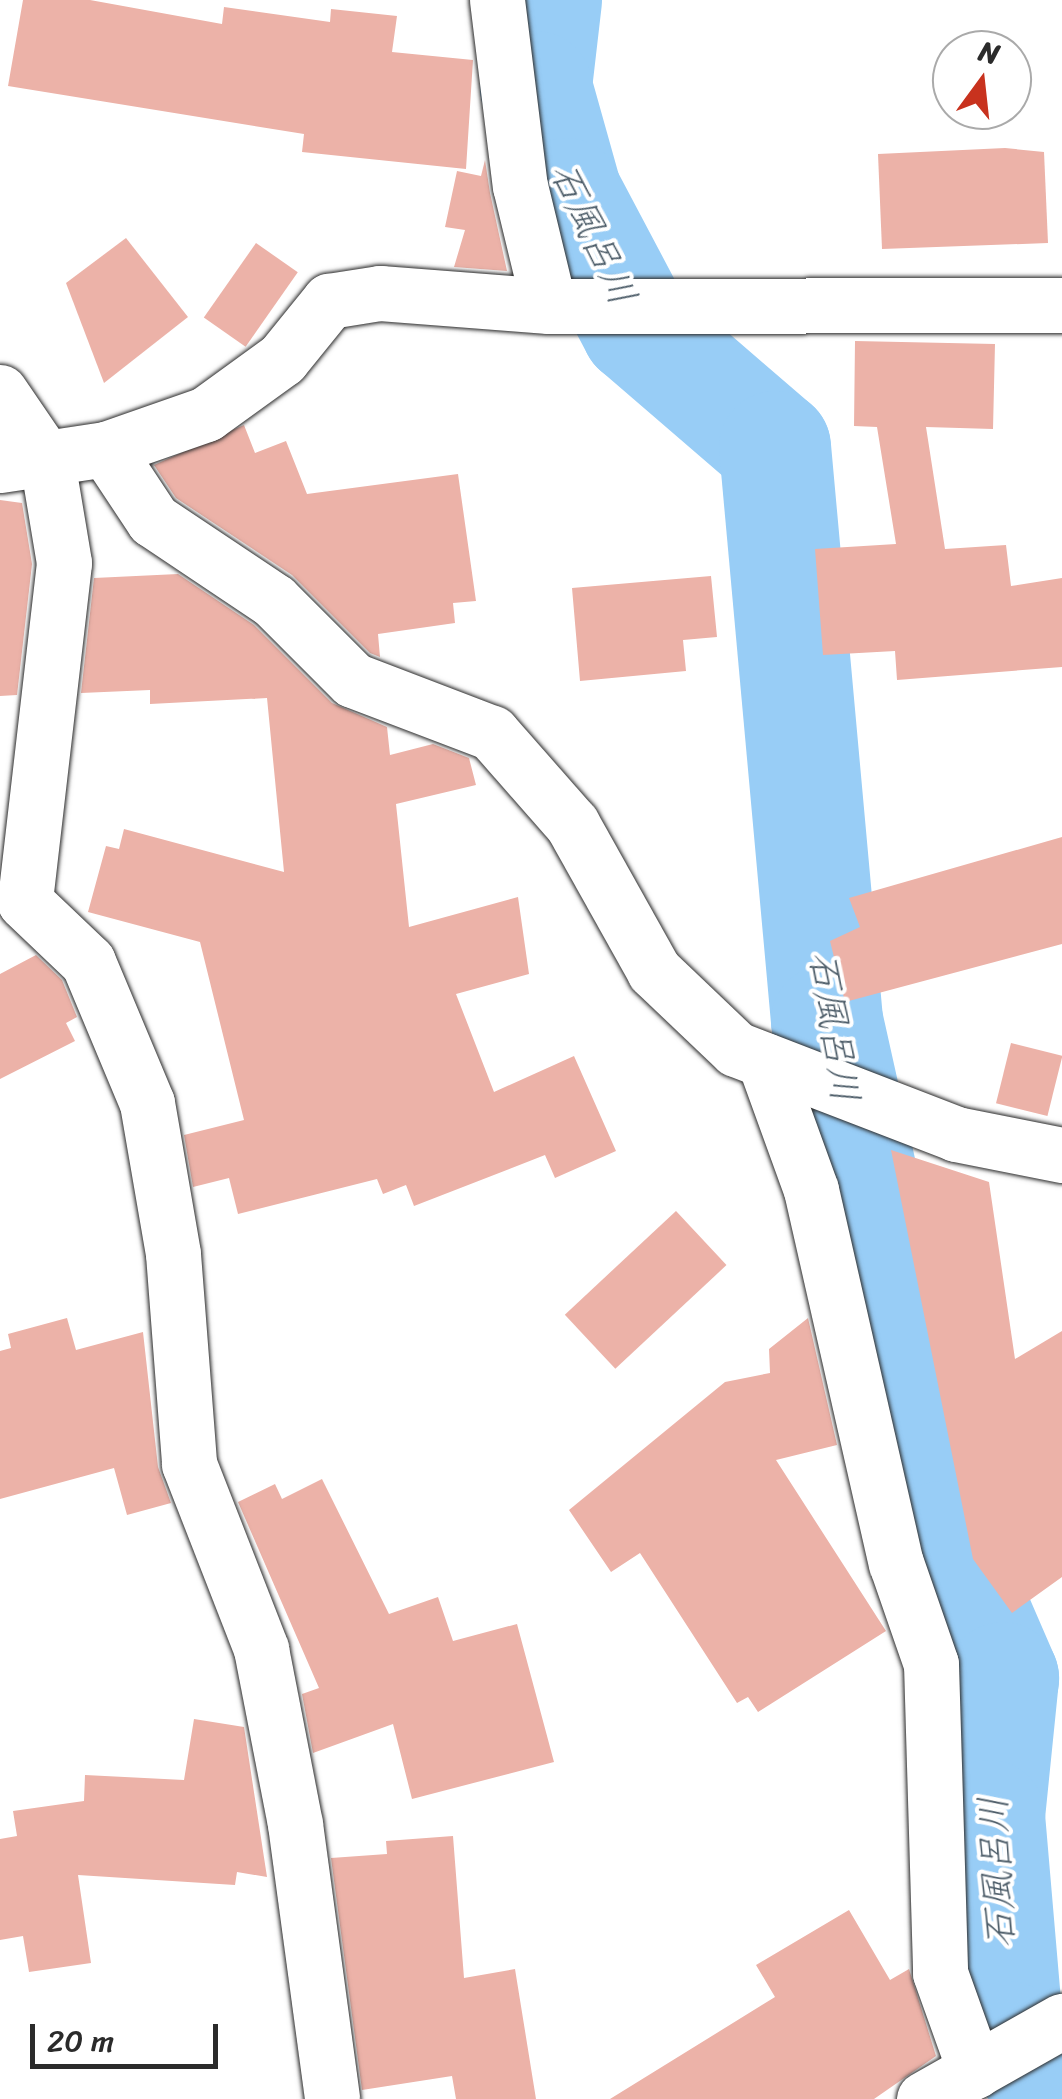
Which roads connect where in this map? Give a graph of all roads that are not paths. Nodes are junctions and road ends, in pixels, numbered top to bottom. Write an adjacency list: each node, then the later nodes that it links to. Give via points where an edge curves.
1 (498, 0): 2 (street, via 520,186)
2 (558, 305): 3 (street); 5 (street, via 380,293 329,301 282,358 206,414)
3 (1062, 305)
4 (0, 392): 6 (street)
5 (106, 448): 6 (street); 7 (street, via 153,520 274,601 353,680 492,732 572,824 654,971 736,1049)
6 (24, 463): 11 (street, via 64,563 25,902 88,962 148,1103 174,1254 189,1464 261,1650 295,1824)
7 (784, 1068): 8 (street, via 956,1134); 10 (street, via 896,1563 931,1664 940,1973)
8 (1062, 1155)
9 (1052, 2026): 10 (street)
10 (985, 2066): 12 (street)
11 (332, 2099)
12 (924, 2099)

